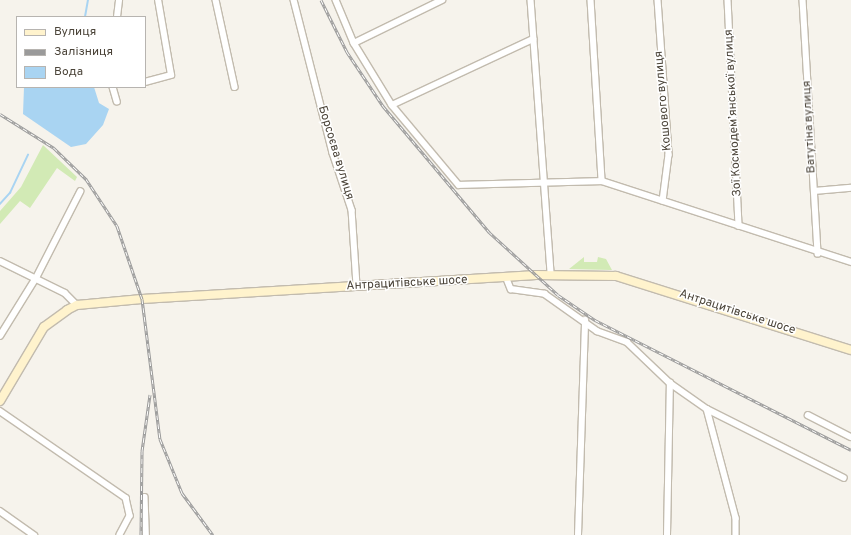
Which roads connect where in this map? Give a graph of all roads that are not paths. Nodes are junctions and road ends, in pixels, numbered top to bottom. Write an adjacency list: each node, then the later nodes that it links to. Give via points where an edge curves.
1 (119, 0): 12 (street)
2 (158, 0): 15 (street, via 171,75)
3 (216, 0): 16 (street)
4 (294, 0): 33 (street, Борсоєва вулиця, via 333,153 352,210)
5 (336, 0): 14 (street)
6 (442, 0): 14 (street)
7 (531, 0): 13 (street)
8 (591, 0): 21 (street)
9 (658, 0): 25 (street, Кошового вулиця, via 669,155)
10 (728, 0): 26 (street, Зої Космодем’янської вулиця)
11 (803, 0): 23 (street, Ватутіна вулиця)
12 (117, 16)
13 (533, 39): 19 (street); 20 (street)
14 (354, 43): 19 (street)
15 (146, 82)
16 (235, 87)
17 (113, 88): 18 (street)
18 (117, 101)
19 (392, 105): 20 (street, via 459,185)
20 (544, 181): 21 (street); 30 (street)
21 (602, 181): 25 (street)
22 (851, 188): 23 (street)
23 (814, 191): 27 (street, Ватутіна вулиця)
24 (80, 192): 31 (street)
25 (663, 201): 26 (street)
26 (739, 226): 27 (street)
27 (818, 254): 29 (street)
28 (0, 261): 31 (street)
29 (851, 262)
30 (551, 275): 32 (main road, Антрацитівське шосе); 37 (main road, Антрацитівське шосе, via 627,278)
31 (36, 278): 34 (street, via 65,293); 36 (street)
32 (506, 279): 33 (main road, Антрацитівське шосе); 35 (street, via 510,289 545,294)
33 (357, 286): 34 (main road, Антрацитівське шосе)
34 (76, 305): 39 (main road, via 44,327)
35 (585, 320): 38 (street, via 597,331 627,342); 50 (street)
36 (0, 336)
37 (851, 350)
38 (670, 383): 40 (street); 51 (street)
39 (0, 401)
40 (707, 409): 44 (street); 52 (street, via 735,511)
41 (0, 411): 48 (street, via 126,498 130,516)
42 (808, 415): 43 (street)
43 (851, 437)
44 (844, 478)
45 (145, 497): 49 (street)
46 (0, 512): 47 (street)
47 (34, 535)
48 (120, 535)
49 (146, 535)
50 (578, 535)
51 (667, 535)
52 (736, 535)

